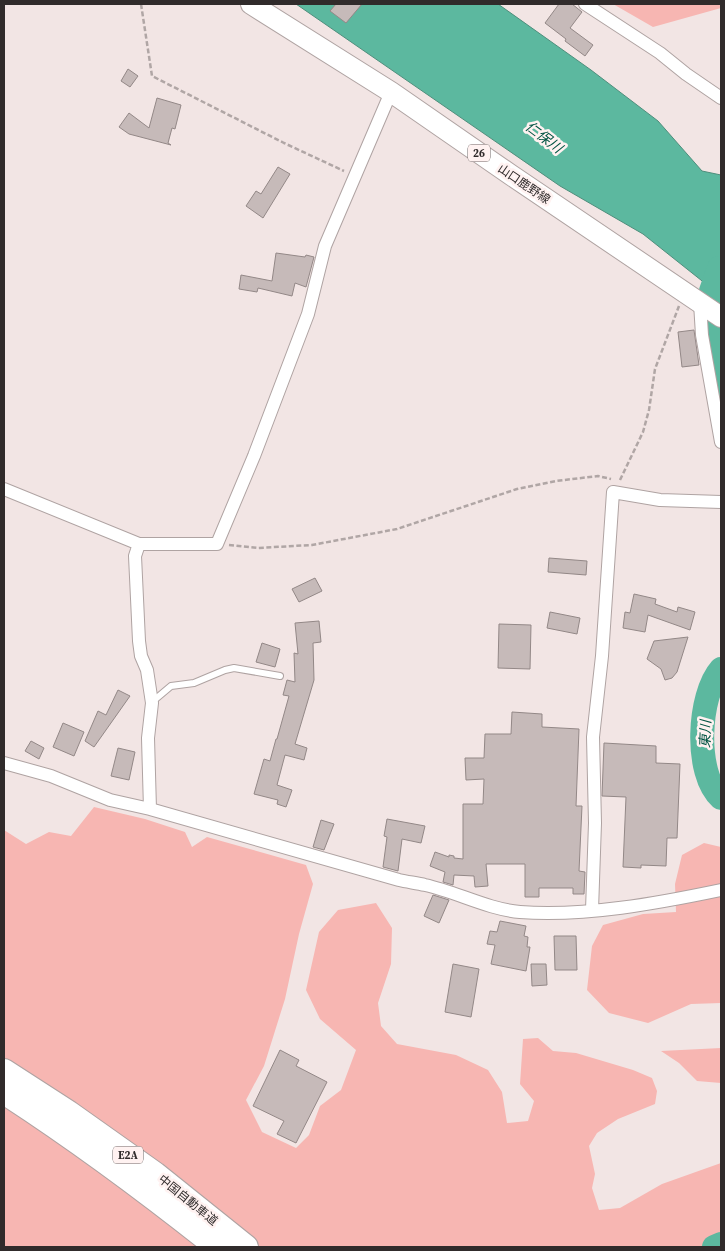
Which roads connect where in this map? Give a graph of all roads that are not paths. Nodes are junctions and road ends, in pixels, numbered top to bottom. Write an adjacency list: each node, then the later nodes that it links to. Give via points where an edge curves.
1 (251, 4): 3 (main road, 山口鹿野線 / 26)
2 (585, 4): 4 (street)
3 (391, 92): 5 (main road, 山口鹿野線 / 26); 9 (street, via 326,246 308,314 217,544)
4 (721, 98)
5 (705, 306): 6 (street, via 702,335)
6 (721, 442)
7 (4, 489): 9 (street)
8 (721, 502): 15 (street, via 660,500 614,492 593,737)
9 (139, 544): 11 (street, via 135,556 139,641)
10 (280, 676): 11 (lane, via 234,668 194,683 171,686)
11 (152, 702): 13 (street, via 148,738)
12 (4, 763): 13 (street, via 51,776 110,800)
13 (150, 809): 15 (street, via 426,885 489,906 520,912)
14 (721, 890): 15 (street, via 651,904)
15 (592, 910)
16 (4, 1071): 19 (highway, 中国自動車道 / E2A, via 155,1174)
17 (4, 1092): 18 (highway, 中国自動車道 / E2A, via 57,1126)
18 (217, 1247)
19 (246, 1247)

